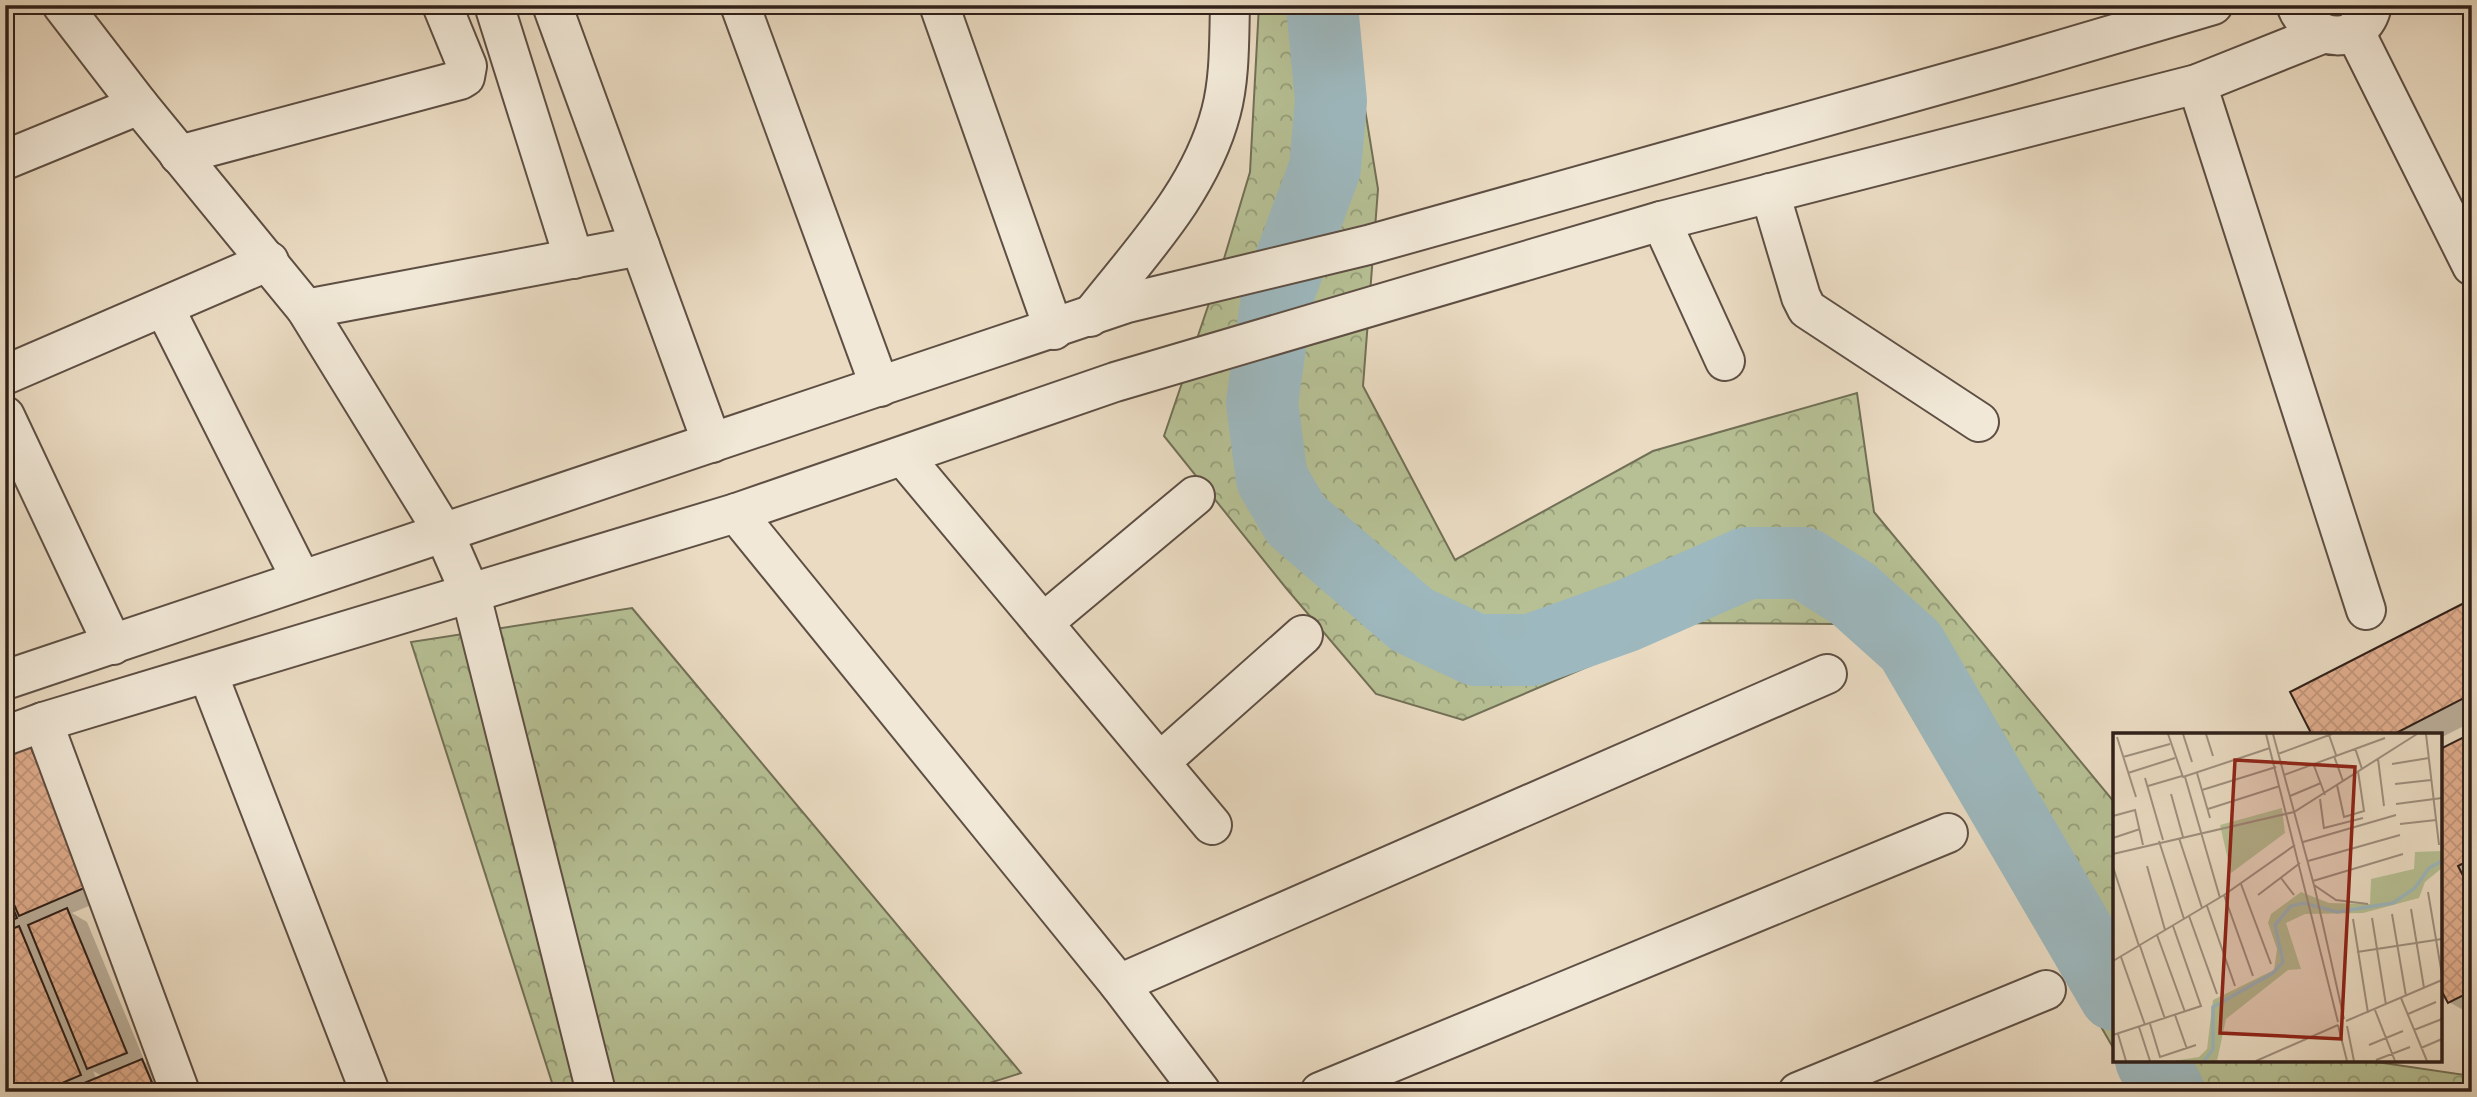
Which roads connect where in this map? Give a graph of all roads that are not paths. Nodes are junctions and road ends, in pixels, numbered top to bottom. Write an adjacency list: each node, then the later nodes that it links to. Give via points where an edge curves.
1 (62, 5): 12 (street)
2 (442, 5): 13 (street, via 467,66 460,80)
3 (494, 5): 18 (street)
4 (740, 5): 27 (street)
5 (939, 5): 24 (street)
6 (1230, 5): 23 (street, via 1222,110 1208,151 1191,186)
7 (2213, 5): 23 (street, via 1367,245 1127,303)
8 (2296, 5): 10 (street, via 2311,28)
9 (564, 8): 17 (street)
10 (2361, 17): 11 (street); 20 (street)
11 (2197, 84): 15 (street); 37 (street)
12 (139, 105): 13 (street); 14 (street)
13 (179, 155): 19 (street)
14 (5, 160)
15 (1770, 193): 16 (street); 29 (street, via 1807,309)
16 (1661, 221): 25 (street); 31 (street, via 1115,382)
17 (640, 246): 18 (street); 30 (street)
18 (573, 259): 22 (street)
19 (269, 261): 21 (street); 22 (street)
20 (2472, 266)
21 (164, 307): 26 (street); 35 (street)
22 (306, 309): 34 (street)
23 (1090, 317): 24 (street)
24 (1054, 330): 27 (street)
25 (1725, 361)
26 (5, 375)
27 (880, 387): 30 (street)
28 (5, 416): 40 (street)
29 (1979, 422)
30 (712, 443): 34 (street)
31 (903, 456): 33 (street); 38 (street)
32 (1195, 496): 38 (street)
33 (736, 513): 36 (street); 49 (street)
34 (444, 533): 35 (street); 36 (street)
35 (301, 579): 40 (street)
36 (471, 594): 41 (street); 53 (street)
37 (2366, 610)
38 (1043, 623): 46 (street)
39 (1303, 635): 46 (street)
40 (113, 645): 43 (street)
41 (208, 674): 44 (street); 52 (street)
42 (1827, 674): 49 (street)
43 (5, 680)
44 (43, 722): 45 (street); 51 (street)
45 (5, 736)
46 (1160, 762): 47 (street)
47 (1212, 825)
48 (1948, 833): 55 (street)
49 (1119, 984): 54 (street)
50 (2046, 990): 56 (street)
51 (180, 1092)
52 (370, 1092)
53 (596, 1092)
54 (1201, 1092)
55 (1320, 1092)
56 (1798, 1092)

